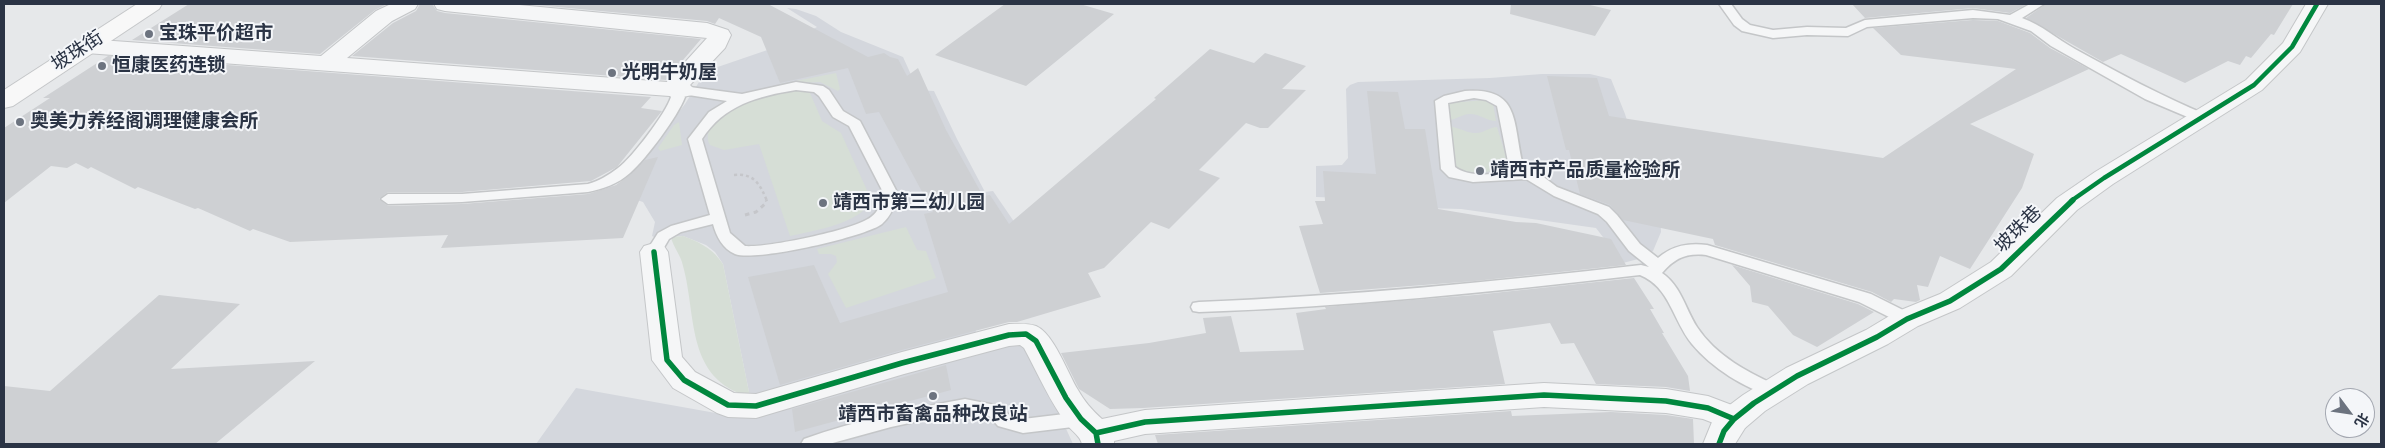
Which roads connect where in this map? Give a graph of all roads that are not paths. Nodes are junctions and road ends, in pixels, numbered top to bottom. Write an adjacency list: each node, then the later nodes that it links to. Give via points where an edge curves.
1 (127, 4): 11 (main road, 坡珠街)
2 (151, 4): 9 (main road, 坡珠街)
3 (407, 4): 10 (street, via 384,16)
4 (445, 4): 12 (street, via 707,30 720,35 718,43)
5 (1725, 4): 8 (lane, via 1746,28 1773,34 1848,32 1865,24 1972,13)
6 (2038, 4): 8 (lane)
7 (2317, 4): 15 (street, 坡珠巷, via 2292,47 2254,85)
8 (2012, 19): 15 (lane, via 2047,35 2063,48 2150,96)
9 (86, 46): 10 (street); 14 (main road, 坡珠街)
10 (327, 63): 12 (street)
11 (4, 83)
12 (677, 90): 13 (lane); 17 (lane, via 673,111 625,170 603,184 462,198)
13 (742, 97): 18 (lane, via 712,115 695,139); 18 (lane, via 796,86 818,89 838,114 855,124 891,194 881,219 868,226 776,248 742,251 731,245)
14 (4, 101)
15 (2202, 118): 22 (street, 坡珠巷, via 2067,204 2001,269 1950,301)
16 (1529, 175): 16 (lane, via 1465,178 1451,173 1440,106 1442,101 1482,94 1499,100 1503,105 1515,162); 20 (lane, via 1565,196 1598,207 1610,215 1635,249)
17 (388, 199)
18 (719, 220): 19 (lane, via 676,229 663,236)
19 (654, 252): 25 (street, via 667,360 684,380 728,405 756,406 902,363 1009,335 1026,334 1036,341 1066,398)
20 (1657, 269): 21 (lane, via 1486,288 1299,303); 22 (lane, via 1679,251 1690,247 1707,250 1851,293); 23 (lane, via 1681,314 1712,355 1738,374)
21 (1199, 307)
22 (1907, 319): 23 (street, 坡珠巷)
23 (1774, 391): 24 (street, 坡珠巷)
24 (1726, 431): 25 (street, via 1708,408 1666,401 1544,394 1198,416)
25 (1092, 432): 26 (lane, via 1023,426 1004,421 994,411 964,405 891,420)
26 (810, 444)

